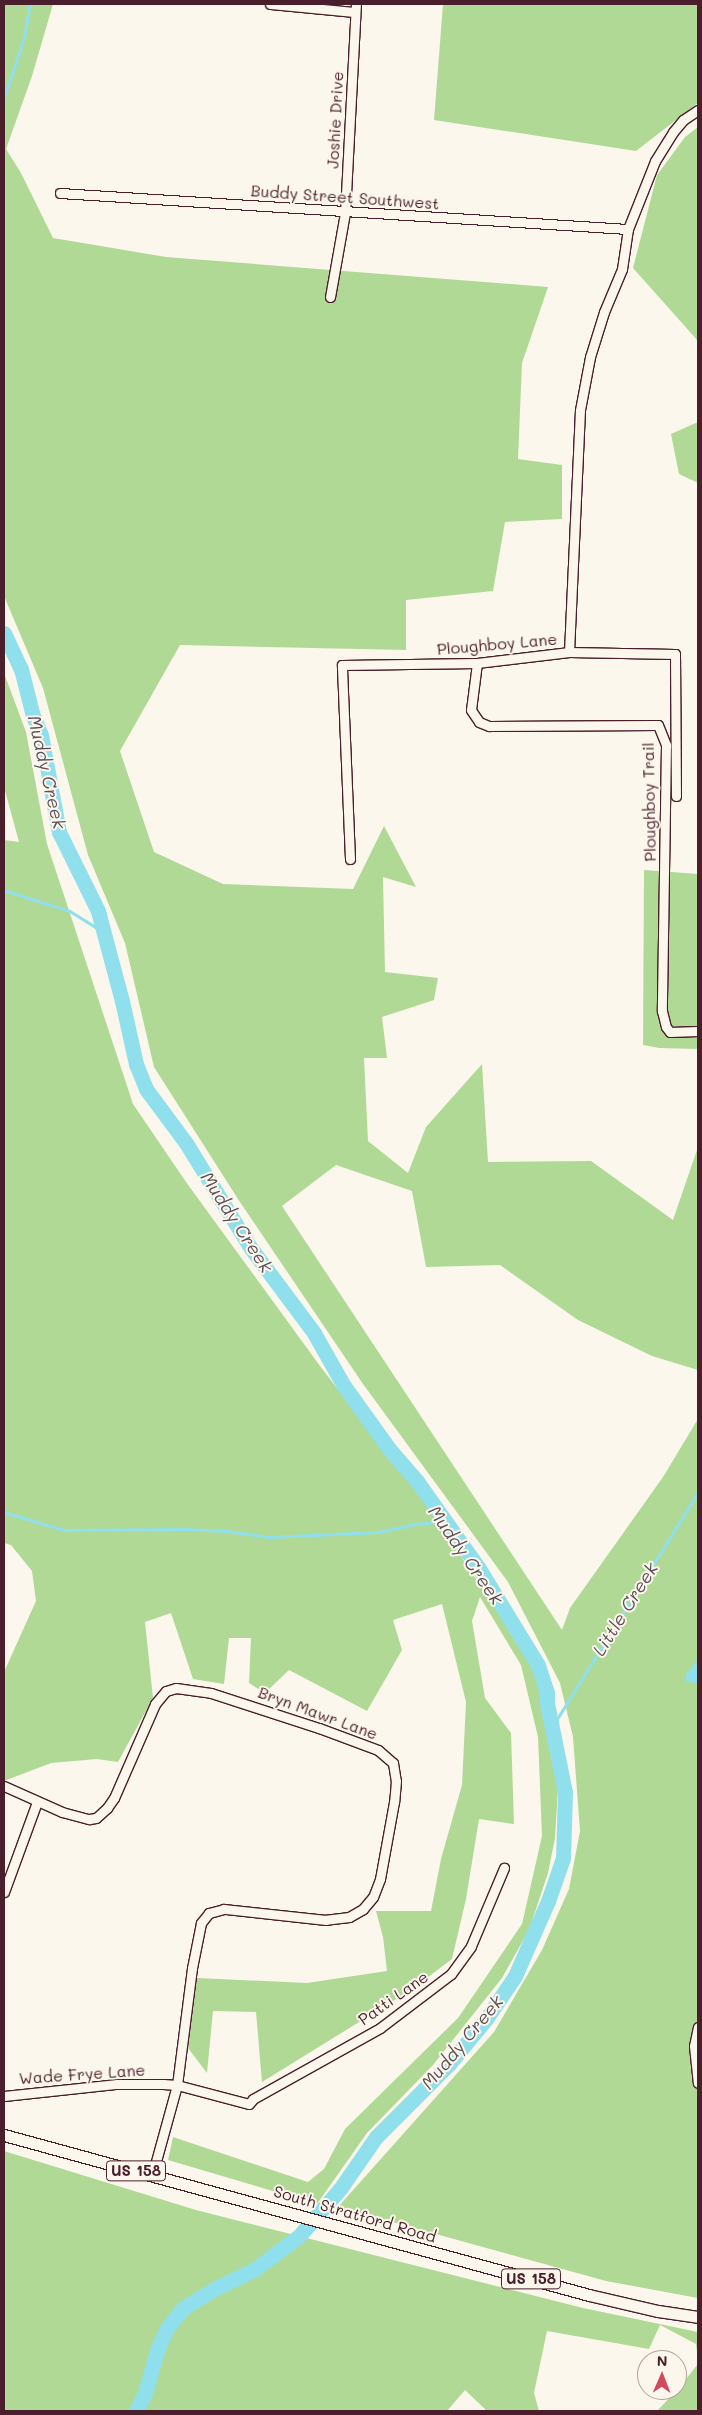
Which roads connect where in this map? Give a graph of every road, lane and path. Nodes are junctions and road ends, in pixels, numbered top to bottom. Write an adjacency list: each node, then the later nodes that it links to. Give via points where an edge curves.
1 (270, 4): 2 (street)
2 (356, 8): 5 (street, Joshie Drive)
3 (698, 110): 6 (street, Ploughboy Lane, via 683,120 664,145 646,180)
4 (60, 193): 5 (street, Buddy Street Southwest)
5 (345, 213): 6 (street, Buddy Street Southwest); 7 (street, Joshie Drive)
6 (628, 229): 8 (street, Ploughboy Lane, via 622,270 590,357 580,410)
7 (330, 297)
8 (569, 652): 9 (street, Ploughboy Lane); 10 (street, via 675,654)
9 (477, 663): 11 (street, Ploughboy Lane, via 342,664); 12 (street, Ploughboy Trail, via 471,710 478,722 488,726 658,725 666,745 662,1011 670,1032)
10 (676, 796)
11 (350, 859)
12 (698, 1030)
13 (4, 1786): 14 (street, Bryn Mawr Lane)
14 (37, 1802): 16 (street); 19 (street, Bryn Mawr Lane, via 89,1819 102,1814 123,1780 155,1704 166,1691 176,1688 211,1693 311,1725 378,1750 393,1763 396,1781 394,1802 380,1879 373,1897 362,1909 349,1917 326,1920 224,1909 216,1910 203,1919 192,1968)
15 (504, 1868): 21 (street, Patti Lane, via 471,1946 451,1974 380,2028)
16 (4, 1892)
17 (698, 2027): 18 (street, via 694,2046)
18 (698, 2083)
19 (177, 2085): 20 (street, Wade Frye Lane, via 117,2084); 21 (street, Wade Frye Lane); 23 (street, Bryn Mawr Lane)
20 (4, 2096)
21 (249, 2104)
22 (4, 2135): 23 (main road, South Stratford Road / US 158)
23 (152, 2176): 24 (main road, South Stratford Road / US 158, via 589,2295)
24 (698, 2317)

